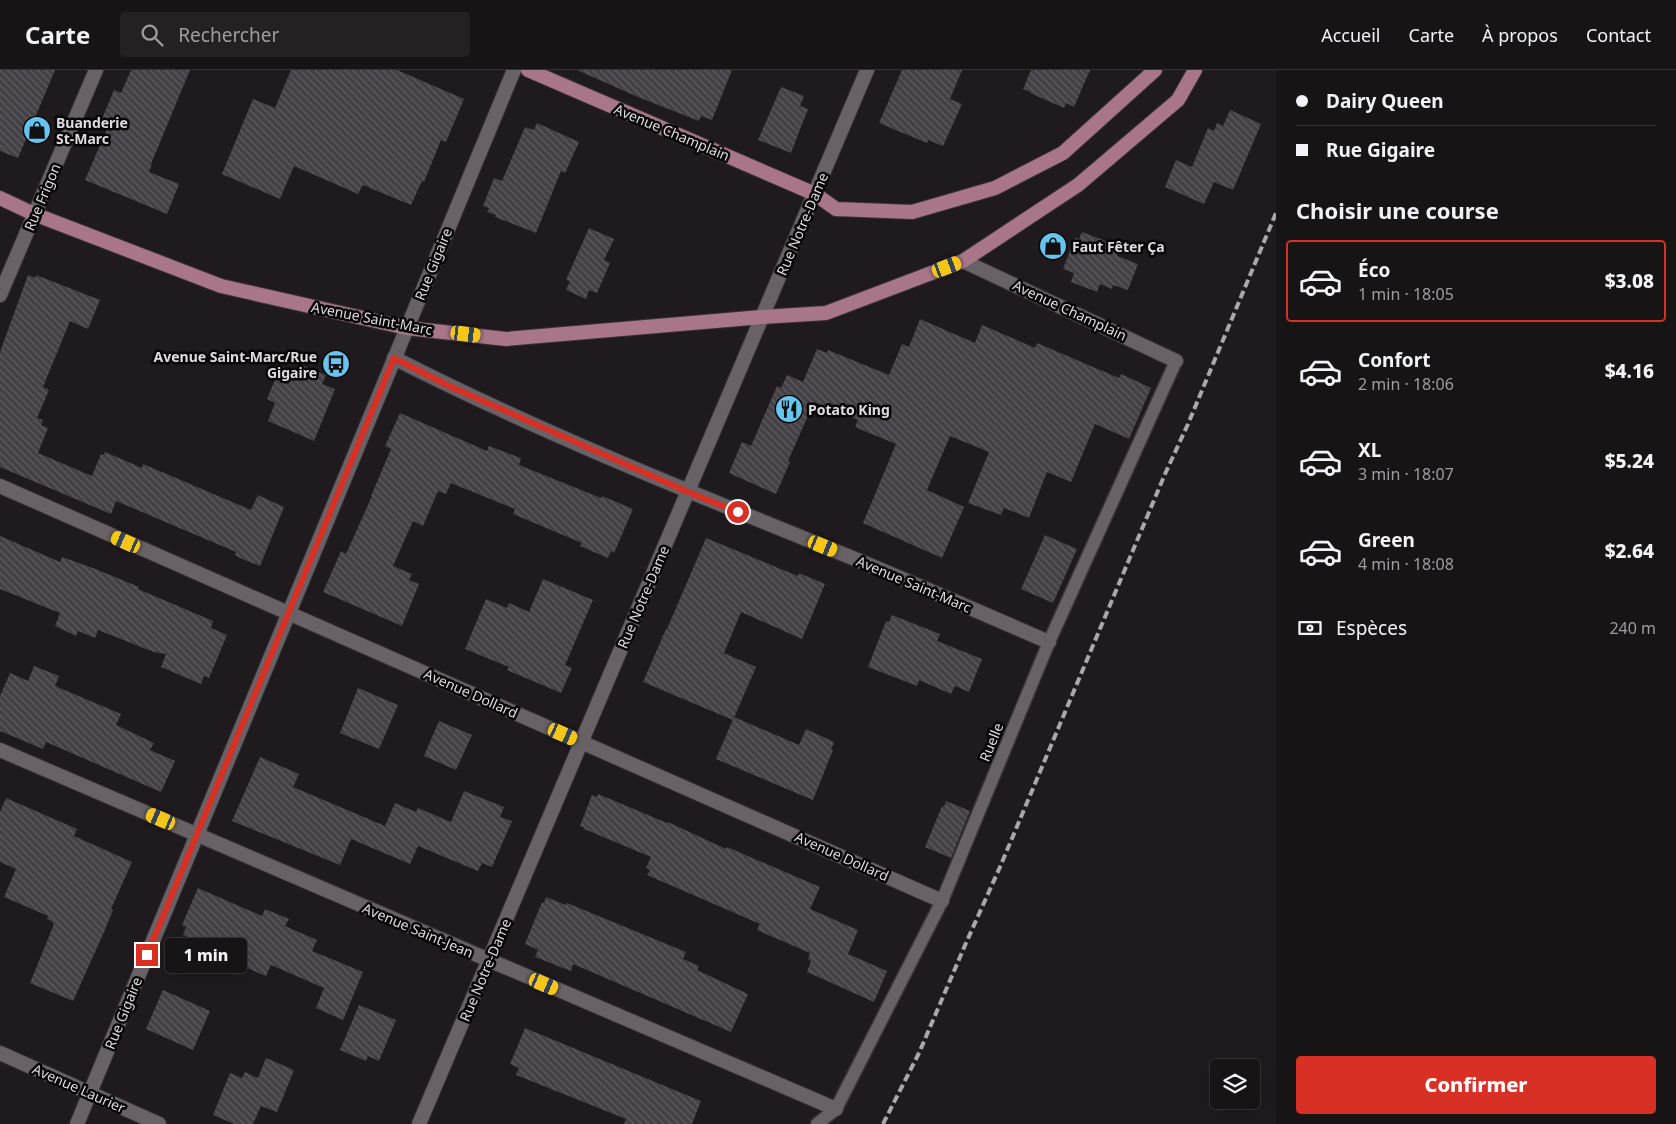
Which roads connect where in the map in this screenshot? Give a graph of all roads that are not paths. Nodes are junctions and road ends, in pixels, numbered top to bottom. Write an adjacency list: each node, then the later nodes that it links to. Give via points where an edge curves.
1 (96, 70): 9 (street, Rue Frigon)
2 (514, 70): 13 (street, Rue Gigaire)
3 (528, 70): 7 (main road, Avenue Champlain)
4 (867, 70): 7 (street, Rue Notre-Dame)
5 (1155, 70): 7 (main road, Avenue Champlain, via 1063,153 994,188 912,212 836,209)
6 (1195, 70): 10 (main road, Avenue Saint-Marc, via 1178,100 1078,185)
7 (815, 194): 12 (street, Rue Notre-Dame)
8 (0, 198): 9 (main road, Avenue Saint-Marc)
9 (34, 214): 11 (street, Rue Frigon); 13 (main road, Avenue Saint-Marc, via 220,286)
10 (963, 261): 12 (main road, Avenue Saint-Marc, via 826,314); 15 (street, Avenue Champlain)
11 (0, 296)
12 (762, 317): 13 (main road, Avenue Saint-Marc, via 506,339); 17 (street, Rue Notre-Dame)
13 (407, 328): 14 (street, Rue Gigaire)
14 (394, 358): 17 (street, Avenue Saint-Marc, via 447,385); 18 (street, Rue Gigaire)
15 (1176, 361): 19 (lane, Ruelle)
16 (0, 486): 18 (street, Avenue Dollard)
17 (688, 492): 19 (street, Avenue Saint-Marc); 20 (street, Rue Notre-Dame)
18 (289, 613): 20 (street, Avenue Dollard); 22 (street, Rue Gigaire)
19 (1049, 642): 23 (lane, Ruelle)
20 (581, 742): 23 (street, Avenue Dollard); 24 (street, Rue Notre-Dame)
21 (0, 750): 22 (street, Avenue Saint-Jean)
22 (197, 834): 24 (street, Avenue Saint-Jean); 26 (street, Rue Gigaire)
23 (942, 901): 27 (lane, Ruelle)
24 (489, 960): 27 (street, Avenue Saint-Jean); 30 (street, Rue Notre-Dame)
25 (0, 1052): 26 (street, Avenue Laurier)
26 (90, 1094): 28 (street, Rue Gigaire); 29 (street, Avenue Laurier)
27 (836, 1109): 31 (lane, Ruelle)
28 (77, 1124)
29 (159, 1124)
30 (419, 1124)
31 (817, 1124)

